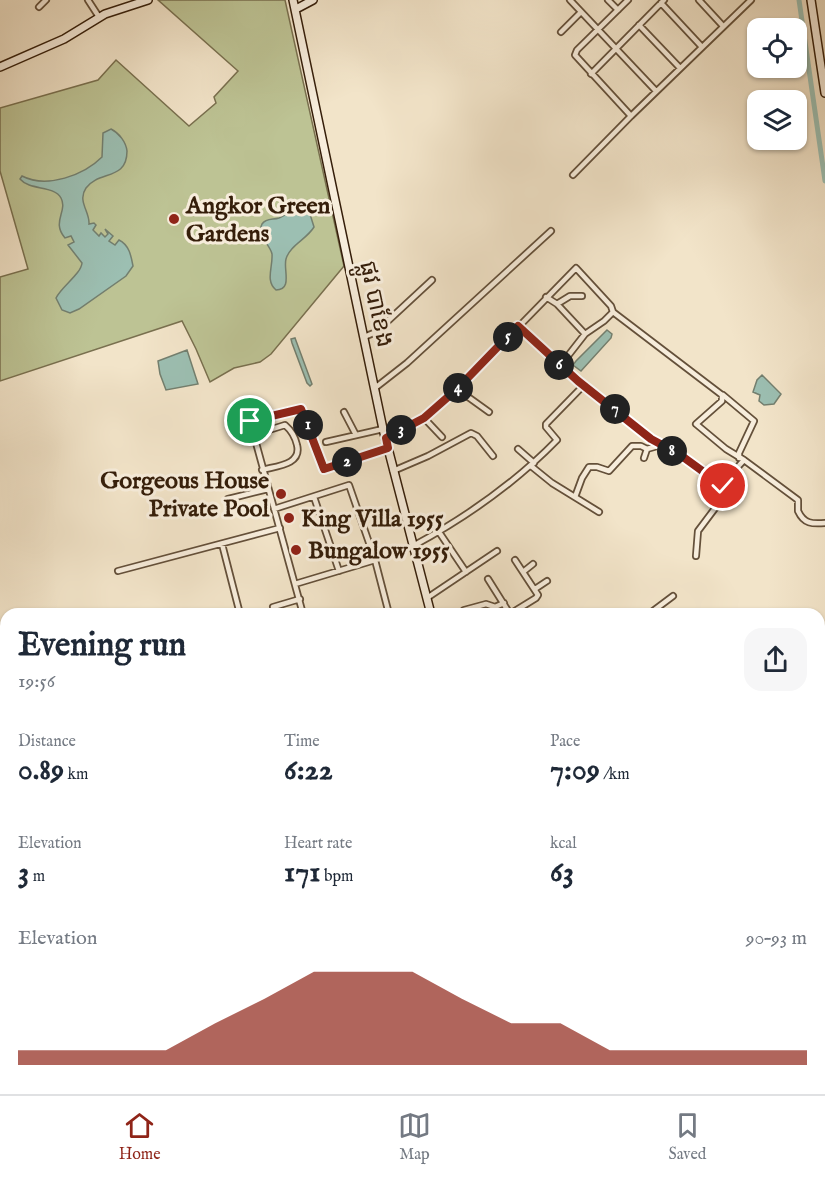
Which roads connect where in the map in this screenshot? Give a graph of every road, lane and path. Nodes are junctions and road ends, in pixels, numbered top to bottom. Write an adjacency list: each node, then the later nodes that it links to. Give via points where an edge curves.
1 (46, 0): 15 (street)
2 (88, 0): 19 (street)
3 (148, 0): 19 (street)
4 (293, 0): 16 (street, ផ្លូវ បាខែង)
5 (313, 0): 16 (street)
6 (570, 0): 18 (street)
7 (608, 0): 17 (street)
8 (628, 0): 17 (street)
9 (699, 0): 21 (street)
10 (741, 0): 14 (street)
11 (751, 0): 14 (street)
12 (811, 0): 30 (street)
13 (662, 2): 20 (street); 25 (street)
14 (746, 5): 21 (street)
15 (39, 7)
16 (296, 9): 41 (street, ផ្លូវ បាខែង)
17 (618, 10): 22 (street)
18 (581, 12): 22 (street); 23 (street)
19 (99, 17): 26 (street, via 64,39)
20 (639, 25): 24 (street); 27 (street)
21 (723, 26): 25 (street)
22 (598, 29): 24 (street); 28 (street, via 575,54)
23 (561, 32)
24 (615, 48): 28 (street); 29 (street)
25 (702, 48): 27 (street)
26 (0, 67)
27 (680, 68): 29 (street)
28 (591, 74): 31 (street)
29 (656, 91): 31 (street)
30 (825, 93)
31 (631, 116): 32 (street)
32 (573, 175)
33 (551, 231): 44 (street)
34 (432, 280): 41 (street, via 376,333)
35 (582, 296): 37 (street)
36 (546, 297): 37 (street); 38 (street, via 576,268); 39 (street)
37 (557, 304): 40 (street)
38 (613, 312): 40 (street); 46 (street)
39 (518, 326): 42 (street); 45 (street)
40 (585, 334): 42 (street)
41 (364, 337): 44 (street, ផ្លូវ បាខែង)
42 (560, 366): 43 (street)
43 (584, 386): 56 (street); 63 (street, via 546,424 557,440)
44 (375, 388): 50 (street, ផ្លូវ បាខែង)
45 (457, 389): 48 (street); 49 (street)
46 (722, 395): 62 (street, via 754,421 739,453); 62 (street, via 722,401 696,424)
47 (344, 412): 52 (street)
48 (489, 412)
49 (424, 418): 53 (street); 54 (street)
50 (383, 429): 52 (street); 54 (street, ផ្លូវ បាខែង)
51 (253, 435): 57 (street, via 251,420 300,408 324,469); 64 (street); 64 (street, via 285,425 297,446 297,456 292,461)
52 (356, 435): 55 (street)
53 (442, 437)
54 (386, 438): 57 (street, ផ្លូវ បាខែង)
55 (326, 442)
56 (661, 445): 59 (street); 66 (street)
57 (388, 448): 65 (street, ផ្លូវ បាខែង)
58 (518, 449): 63 (street)
59 (647, 449): 61 (street); 69 (street, via 632,446 609,471 589,467)
60 (493, 456): 65 (street, via 471,433)
61 (644, 458)
62 (741, 459): 66 (street); 73 (street, via 798,500 798,512 806,522)
63 (532, 464): 69 (street); 75 (street)
64 (262, 470): 67 (street)
65 (393, 471): 77 (street, ផ្លូវ បាខែង)
66 (723, 486): 79 (street, via 716,507 698,531)
67 (268, 489): 70 (street); 71 (street)
68 (314, 497): 71 (street); 80 (street, via 349,485); 84 (street)
69 (575, 497): 72 (street)
70 (228, 499)
71 (274, 509): 74 (street)
72 (599, 512)
73 (825, 523)
74 (280, 528): 76 (street); 89 (street)
75 (439, 532): 77 (street); 85 (street)
76 (222, 544): 83 (street); 97 (street)
77 (413, 546): 92 (street, ផ្លូវ បាខែង)
78 (497, 551): 85 (street)
79 (696, 556)
80 (375, 560): 84 (street); 99 (street)
81 (515, 560): 86 (street)
82 (533, 564): 86 (street)
83 (118, 571)
84 (339, 571): 89 (street)
85 (466, 572): 92 (street)
86 (523, 572): 90 (street)
87 (488, 579): 94 (street)
88 (547, 581): 90 (street)
89 (295, 584): 93 (street)
90 (535, 589): 103 (street, via 537,597)
91 (673, 596): 95 (street)
92 (427, 598): 100 (street, ផ្លូវ បាខែង)
93 (300, 599): 96 (street); 98 (street)
94 (504, 603): 101 (street); 102 (street)
95 (659, 605): 104 (street); 105 (street)
96 (273, 607)
97 (238, 608)
98 (302, 608)
99 (387, 608)
100 (429, 608)
101 (471, 608)
102 (507, 608)
103 (520, 608)
104 (656, 608)
105 (660, 608)

